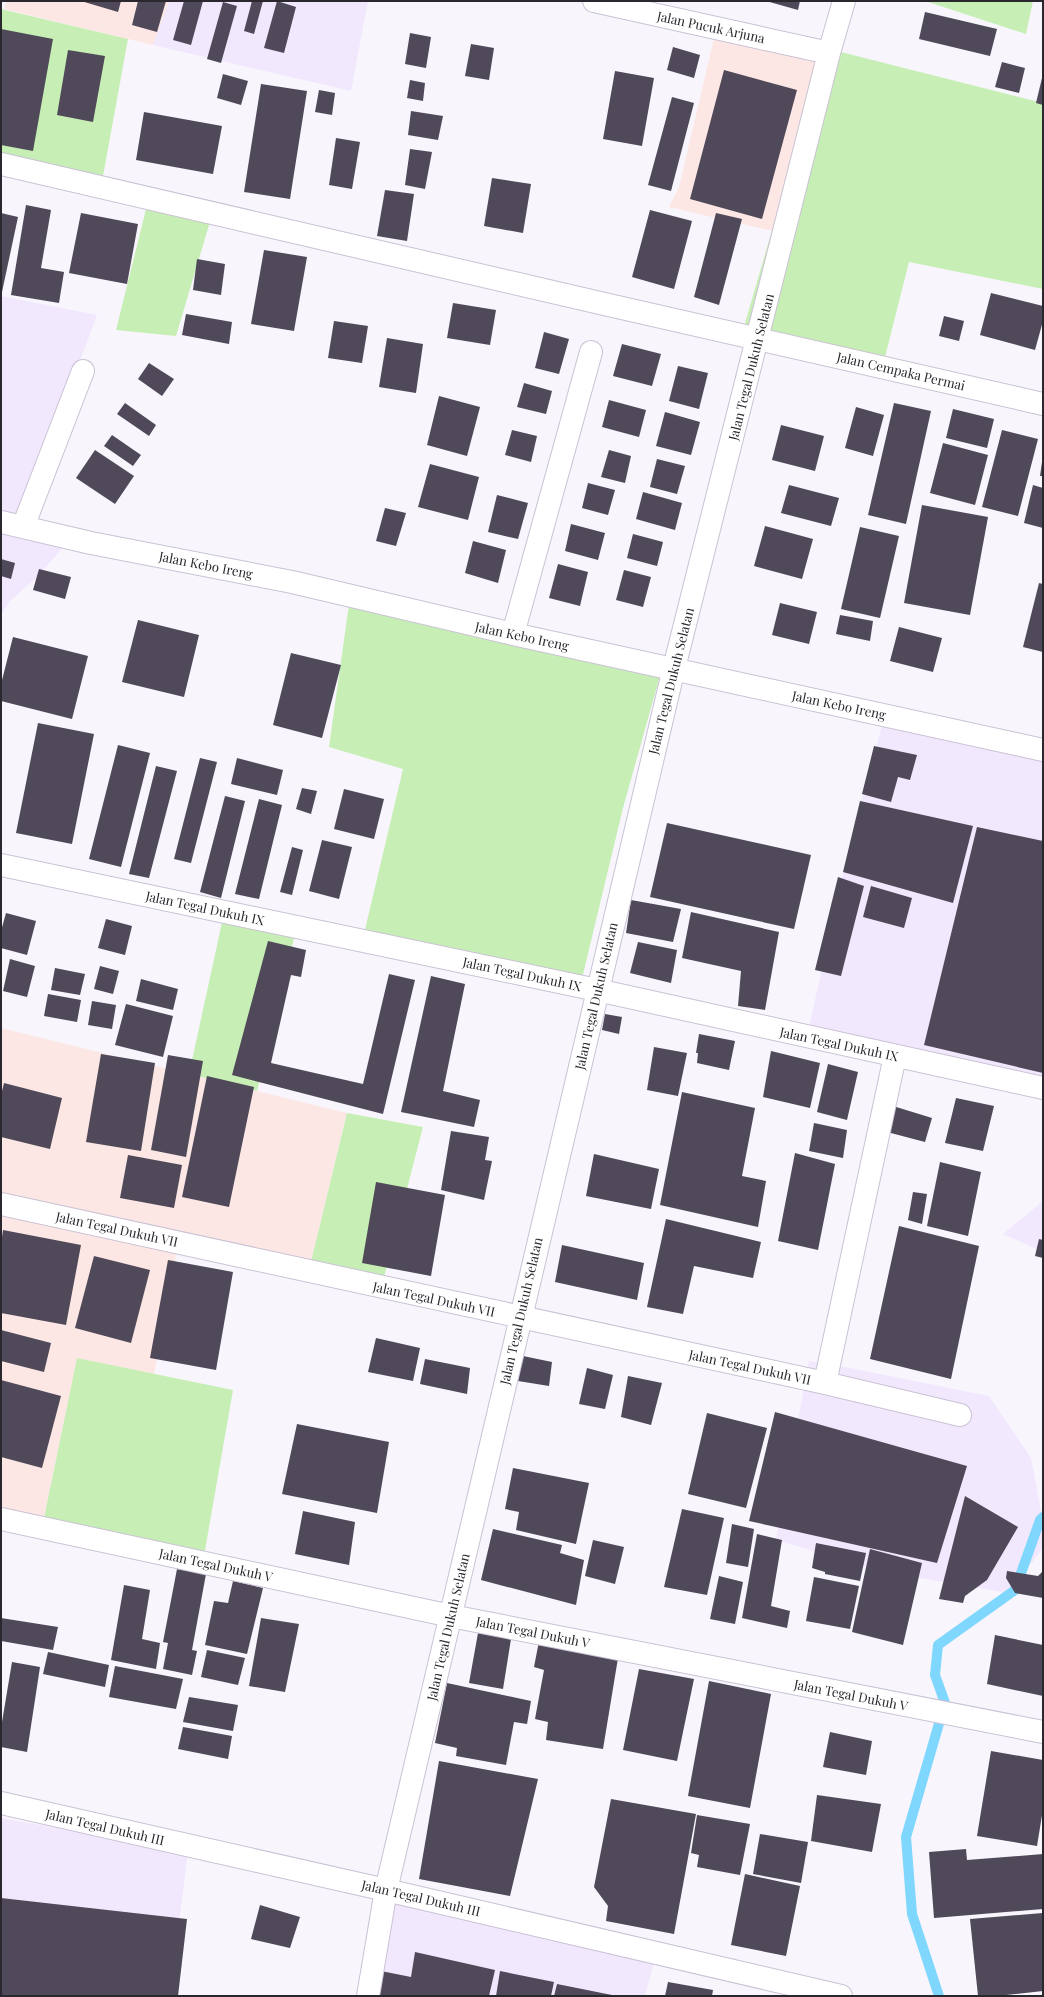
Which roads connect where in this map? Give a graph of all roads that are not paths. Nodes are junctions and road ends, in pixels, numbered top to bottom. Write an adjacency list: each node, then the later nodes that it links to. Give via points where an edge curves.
1 (594, 1): 3 (street, Jalan Pucuk Arjuna)
2 (844, 1): 3 (street, Jalan Tegal Dukuh Selatan)
3 (829, 52): 5 (street, Jalan Tegal Dukuh Selatan)
4 (1, 164): 5 (street, Jalan Cempaka Permai)
5 (758, 338): 8 (street, Jalan Cempaka Permai); 12 (street, Jalan Tegal Dukuh Selatan)
6 (591, 352): 11 (street)
7 (83, 371): 10 (street)
8 (1043, 404)
9 (1, 522): 10 (street, Jalan Kebo Ireng)
10 (23, 527): 11 (street, Jalan Kebo Ireng, via 91,543 292,582)
11 (513, 634): 12 (street, Jalan Kebo Ireng)
12 (674, 668): 13 (street, Jalan Kebo Ireng); 15 (street, Jalan Tegal Dukuh Selatan)
13 (1043, 750)
14 (1, 865): 15 (street, Jalan Tegal Dukuh IX)
15 (597, 990): 16 (street, Jalan Tegal Dukuh IX); 19 (street, Jalan Tegal Dukuh Selatan)
16 (895, 1056): 17 (street, Jalan Tegal Dukuh IX); 20 (street)
17 (1043, 1088)
18 (1, 1204): 19 (street, Jalan Tegal Dukuh VII)
19 (519, 1318): 20 (street, Jalan Tegal Dukuh VII); 23 (street, Jalan Tegal Dukuh Selatan)
20 (825, 1383): 21 (street, Jalan Tegal Dukuh VII)
21 (960, 1415)
22 (1, 1519): 23 (street, Jalan Tegal Dukuh V)
23 (451, 1616): 24 (street, Jalan Tegal Dukuh V); 26 (street, Jalan Tegal Dukuh Selatan)
24 (1043, 1732)
25 (1, 1803): 26 (street, Jalan Tegal Dukuh III)
26 (386, 1890): 27 (street, Jalan Tegal Dukuh Selatan); 28 (street, Jalan Tegal Dukuh III)
27 (368, 1996)
28 (841, 1996)

